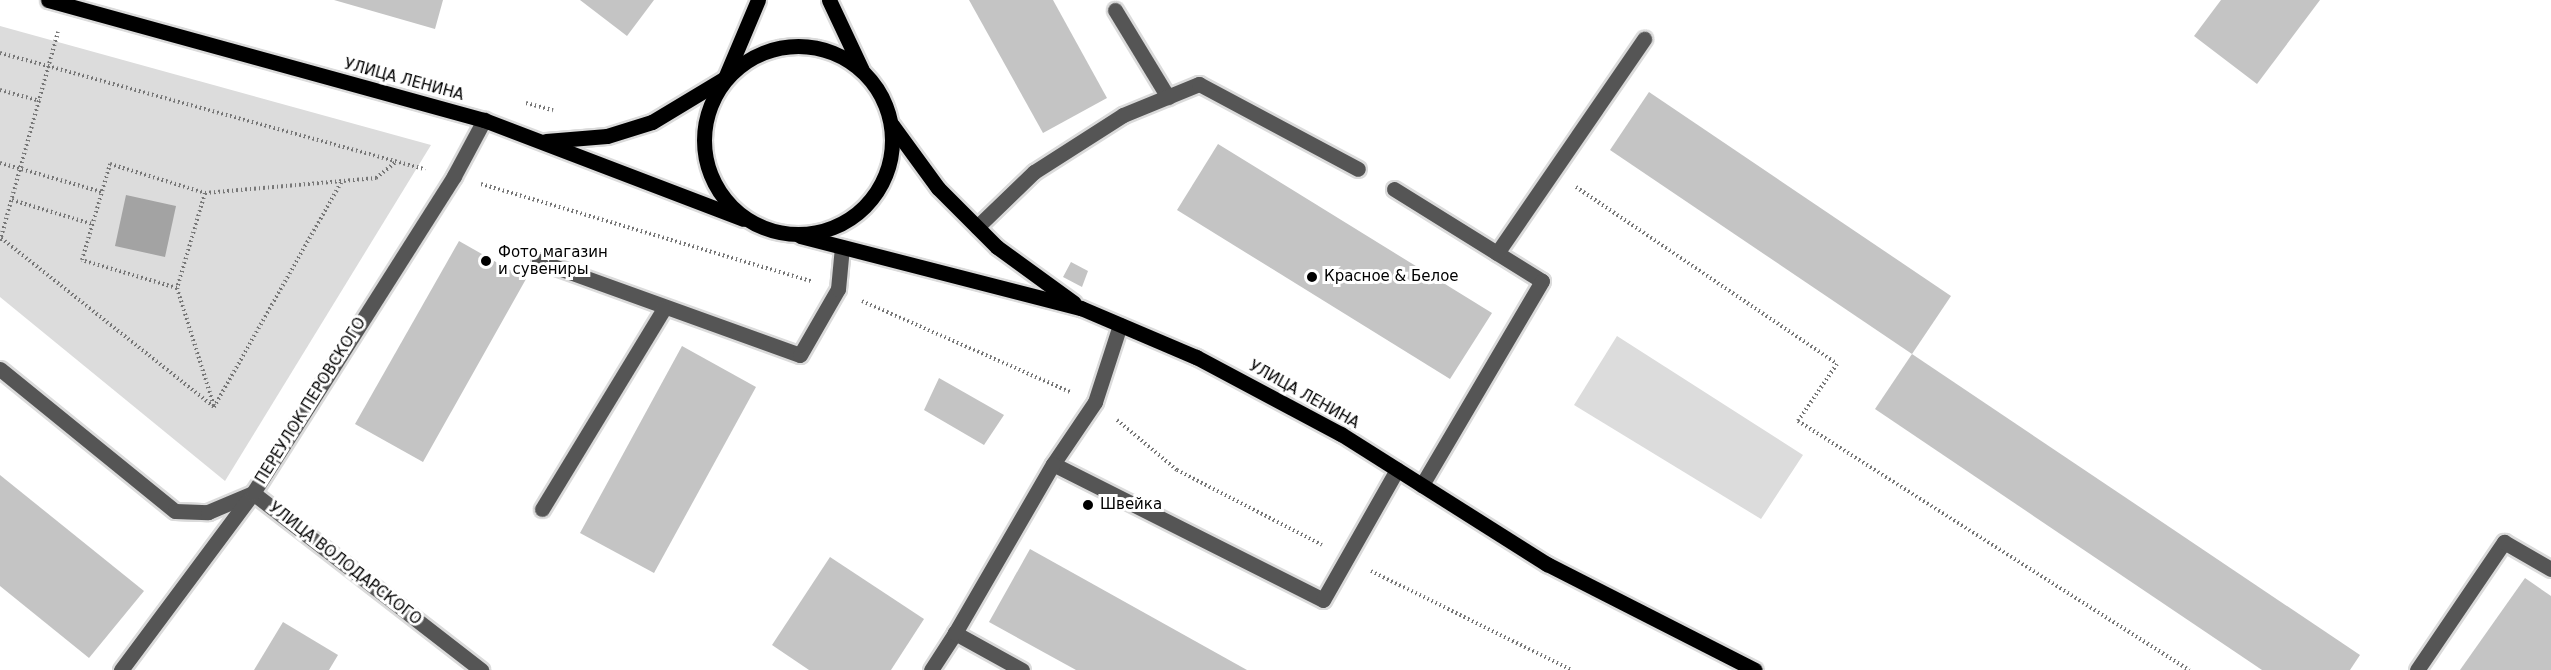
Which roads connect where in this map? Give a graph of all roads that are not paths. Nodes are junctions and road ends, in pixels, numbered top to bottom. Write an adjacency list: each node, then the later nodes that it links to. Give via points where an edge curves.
1 (48, 0): 9 (main road, УЛИЦА ЛЕНИНА)
2 (758, 0): 7 (main road)
3 (830, 0): 6 (main road)
4 (1115, 10): 8 (street)
5 (1644, 39): 17 (street)
6 (862, 70): 7 (main road, УЛИЦА ЛЕНИНА, via 836,54 807,46 777,48 749,58); 10 (main road, УЛИЦА ЛЕНИНА, via 881,95)
7 (725, 78): 9 (main road, via 652,122 607,136 548,141); 13 (main road, УЛИЦА ЛЕНИНА, via 709,105 702,136 711,177 721,196)
8 (1168, 97): 11 (street, via 1199,84); 14 (street, via 1123,115 1034,172)
9 (484, 120): 13 (main road, УЛИЦА ЛЕНИНА); 26 (street, ПЕРЕУЛОК ПЕРОВСКОГО, via 454,176)
10 (892, 125): 14 (main road, via 938,188); 15 (main road, УЛИЦА ЛЕНИНА, via 892,158 880,188 866,205 831,230)
11 (1358, 169)
12 (1394, 189): 17 (street)
13 (743, 219): 15 (main road, УЛИЦА ЛЕНИНА, via 770,232)
14 (977, 227): 20 (main road, via 997,248)
15 (800, 236): 16 (main road, УЛИЦА ЛЕНИНА)
16 (842, 247): 19 (street, via 838,289 800,355); 20 (main road, УЛИЦА ЛЕНИНА)
17 (1497, 253): 25 (street, via 1542,281)
18 (539, 261): 19 (street)
19 (664, 308): 27 (street)
20 (1082, 308): 21 (main road, УЛИЦА ЛЕНИНА)
21 (1120, 324): 23 (street, via 1095,402); 24 (main road, УЛИЦА ЛЕНИНА, via 1207,363)
22 (0, 369): 26 (street, УЛИЦА ВОЛОДАРСКОГО, via 175,511 208,512)
23 (1053, 464): 24 (street, via 1323,600); 29 (street)
24 (1397, 470): 25 (main road, УЛИЦА ЛЕНИНА)
25 (1422, 485): 34 (main road, УЛИЦА ЛЕНИНА, via 1546,564)
26 (253, 493): 30 (street, ПЕРЕУЛОК ПЕРОВСКОГО); 31 (street, УЛИЦА ВОЛОДАРСКОГО)
27 (542, 509)
28 (2551, 569): 35 (street, via 2504,542)
29 (955, 633): 32 (street); 33 (street)
30 (121, 670)
31 (481, 670)
32 (931, 670)
33 (1022, 670)
34 (1755, 670)
35 (2417, 670)

